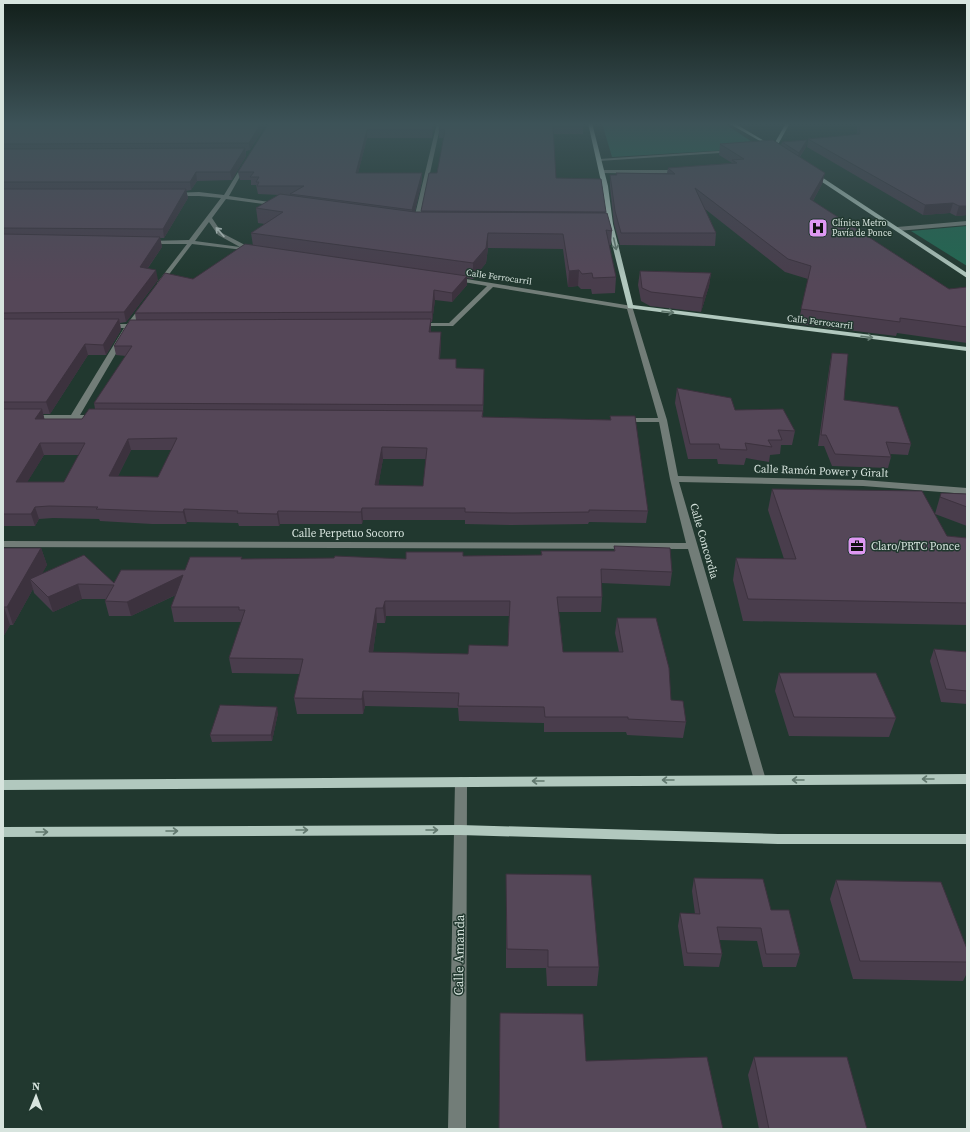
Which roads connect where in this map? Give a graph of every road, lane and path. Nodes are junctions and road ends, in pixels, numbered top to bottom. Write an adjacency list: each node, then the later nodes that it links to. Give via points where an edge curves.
1 (238, 176): 6 (street)
2 (427, 176): 10 (street)
3 (603, 176): 14 (main road)
4 (817, 176): 15 (main road)
5 (168, 194): 6 (street)
6 (226, 196): 7 (street); 8 (street)
7 (286, 205)
8 (210, 218): 17 (street); 17 (street, one-way to 8, via 260,252 224,237)
9 (408, 222): 10 (street)
10 (416, 223): 11 (street)
11 (424, 223)
12 (967, 223): 15 (street)
13 (602, 224): 14 (street)
14 (610, 224): 23 (main road, one-way to 23)
15 (897, 229): 18 (main road)
16 (143, 242): 17 (street)
17 (190, 242): 21 (street)
18 (967, 276)
19 (445, 278): 20 (street, Calle Ferrocarril)
20 (492, 285): 23 (street, Calle Ferrocarril); 27 (street, via 451,325)
21 (157, 288)
22 (148, 300): 25 (street)
23 (630, 307): 28 (main road, Calle Ferrocarril, one-way to 28); 33 (street, Calle Concordia)
24 (97, 326): 25 (street)
25 (129, 326): 26 (street); 30 (street)
26 (144, 326)
27 (413, 326)
28 (967, 349)
29 (3, 417): 30 (street)
30 (74, 417): 31 (street)
31 (105, 417)
32 (616, 420): 33 (street)
33 (662, 420): 34 (street, Calle Concordia)
34 (674, 479): 35 (street, Calle Ramón Power y Giralt, via 863,483); 37 (street, Calle Concordia)
35 (967, 491)
36 (3, 544): 37 (street, Calle Perpetuo Socorro)
37 (692, 546): 39 (street, Calle Concordia)
38 (967, 779): 39 (main road, one-way to 39)
39 (760, 780): 40 (main road, one-way to 40)
40 (461, 782): 41 (main road); 42 (street, Calle Amanda)
41 (3, 785)
42 (460, 830): 43 (main road, one-way to 42); 44 (main road, via 778,839); 45 (street, Calle Amanda)
43 (3, 832)
44 (967, 839)
45 (457, 1129)

